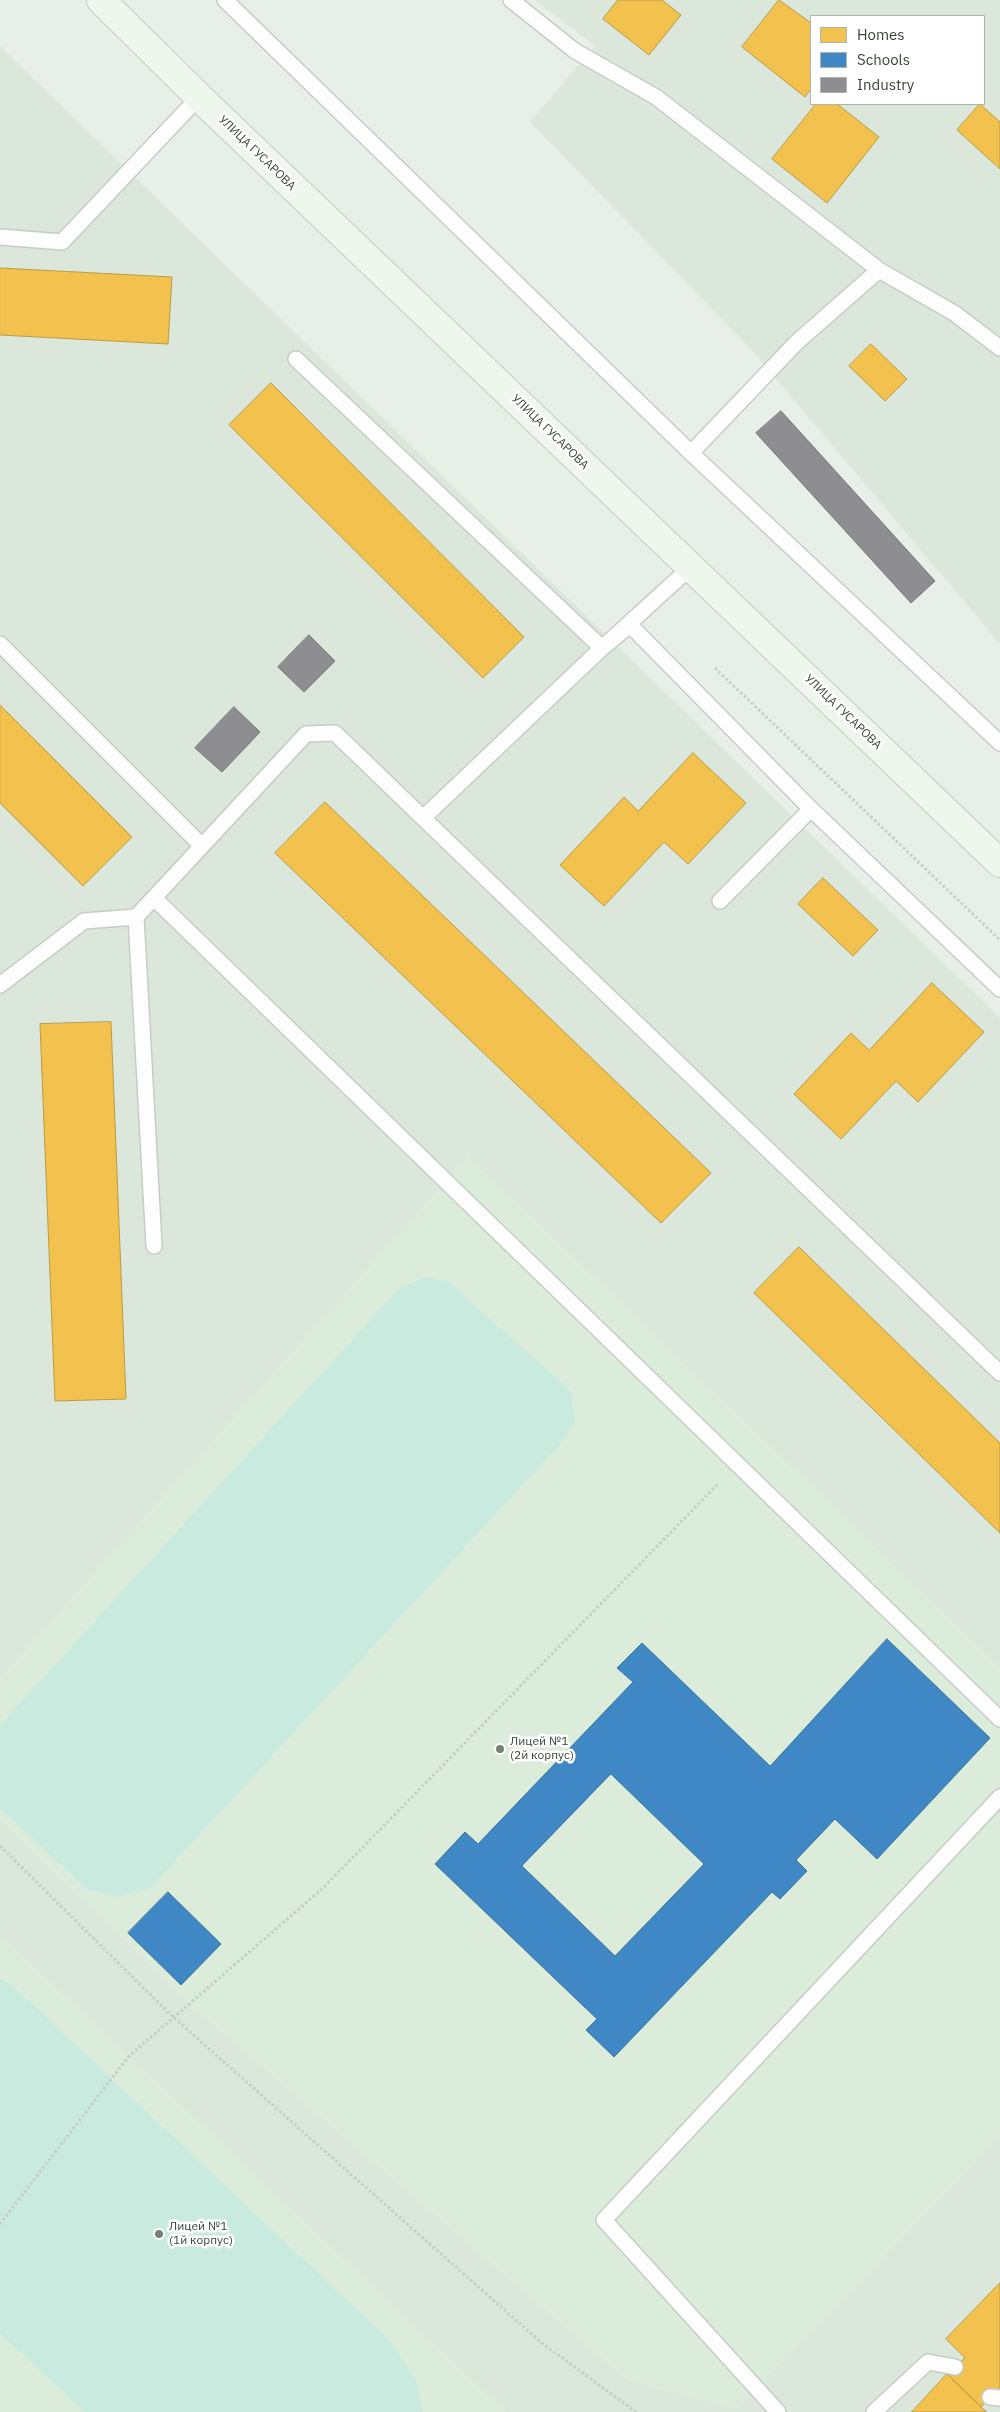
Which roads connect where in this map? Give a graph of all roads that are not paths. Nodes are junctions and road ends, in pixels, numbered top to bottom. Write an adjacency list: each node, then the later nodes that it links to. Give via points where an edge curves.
1 (101, 0): 4 (street, УЛИЦА ГУСАРОВА)
2 (225, 0): 9 (lane)
3 (511, 0): 6 (lane, via 575,51 656,97)
4 (199, 97): 5 (lane, via 62,242); 10 (street, УЛИЦА ГУСАРОВА)
5 (0, 237)
6 (879, 270): 7 (lane, via 954,313); 9 (lane, via 797,342)
7 (1000, 348)
8 (296, 359): 13 (lane)
9 (691, 453): 14 (lane)
10 (692, 567): 11 (lane); 18 (street, УЛИЦА ГУСАРОВА)
11 (630, 625): 13 (lane); 15 (lane)
12 (0, 644): 17 (lane)
13 (602, 648): 16 (lane)
14 (1000, 743)
15 (811, 810): 20 (lane); 23 (lane)
16 (423, 818): 17 (lane, via 335,732 306,734); 25 (lane)
17 (202, 846): 19 (lane)
18 (1000, 863)
19 (154, 898): 21 (lane); 26 (lane)
20 (720, 901)
21 (136, 917): 22 (lane, via 84,921); 24 (lane)
22 (0, 985)
23 (1000, 989)
24 (154, 1246)
25 (1000, 1372)
26 (1000, 1719)
27 (1000, 1797): 29 (lane, via 604,2220)
28 (956, 2367): 30 (lane, via 928,2362)
29 (778, 2412)
30 (874, 2412)

